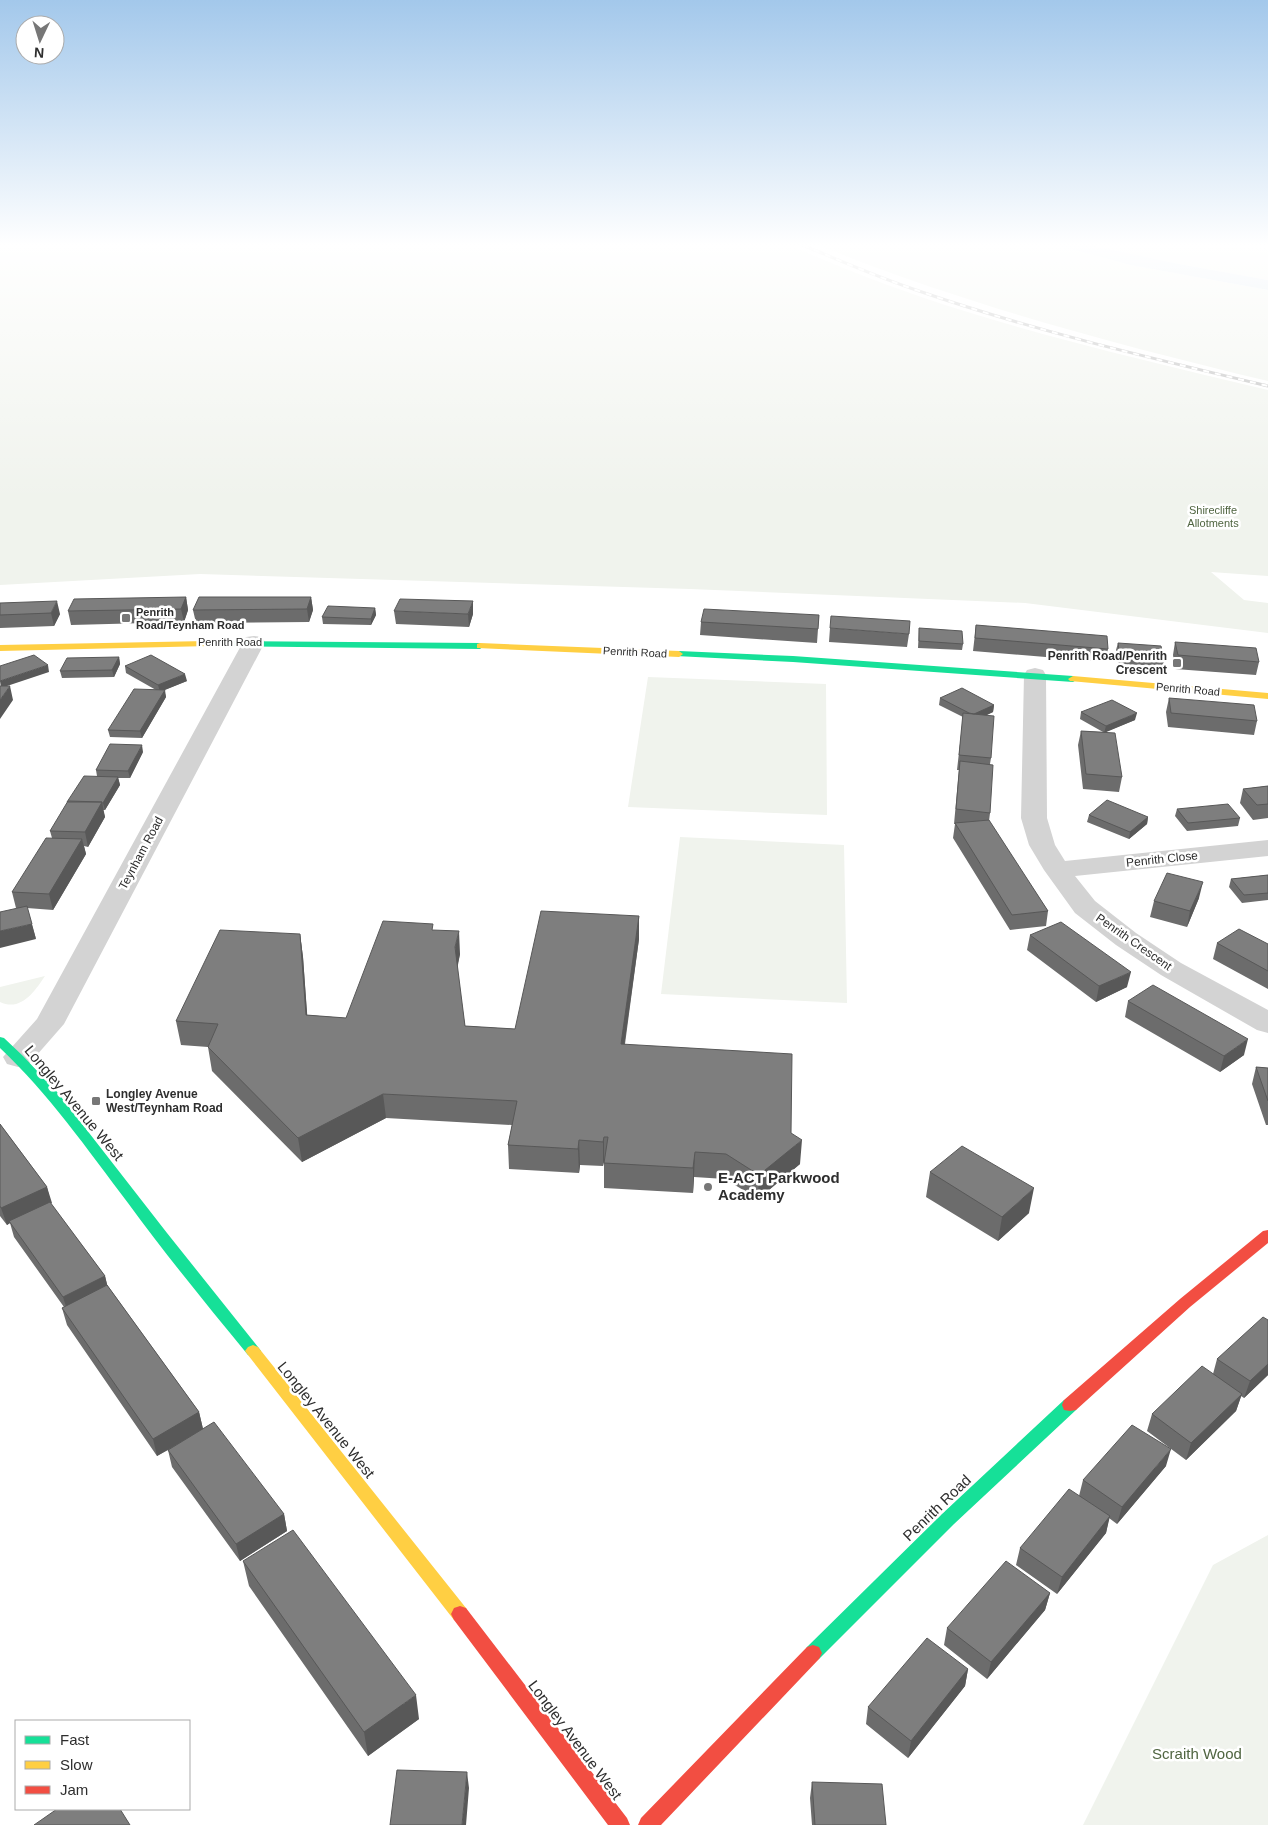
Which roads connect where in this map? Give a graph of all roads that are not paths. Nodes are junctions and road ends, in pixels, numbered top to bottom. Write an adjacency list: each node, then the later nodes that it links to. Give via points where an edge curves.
1 (254, 642): 2 (street, Penrith Road); 3 (street, Penrith Road, via 506,646); 8 (street, Teynham Road, via 49,1024)
2 (0, 648)
3 (1035, 675): 4 (street, Penrith Road); 6 (street, Penrith Crescent, via 1034,818 1042,845)
4 (1268, 696)
5 (1268, 848): 6 (street, Penrith Close)
6 (1057, 870): 7 (street, Penrith Crescent, via 1086,907 1126,939 1171,969)
7 (1268, 1023)
8 (9, 1049): 10 (street, Longley Avenue West, via 70,1117 151,1224 390,1523)
9 (1268, 1235): 11 (street, Penrith Road, via 1196,1292 978,1489 791,1674)
10 (620, 1825)
11 (648, 1825)

